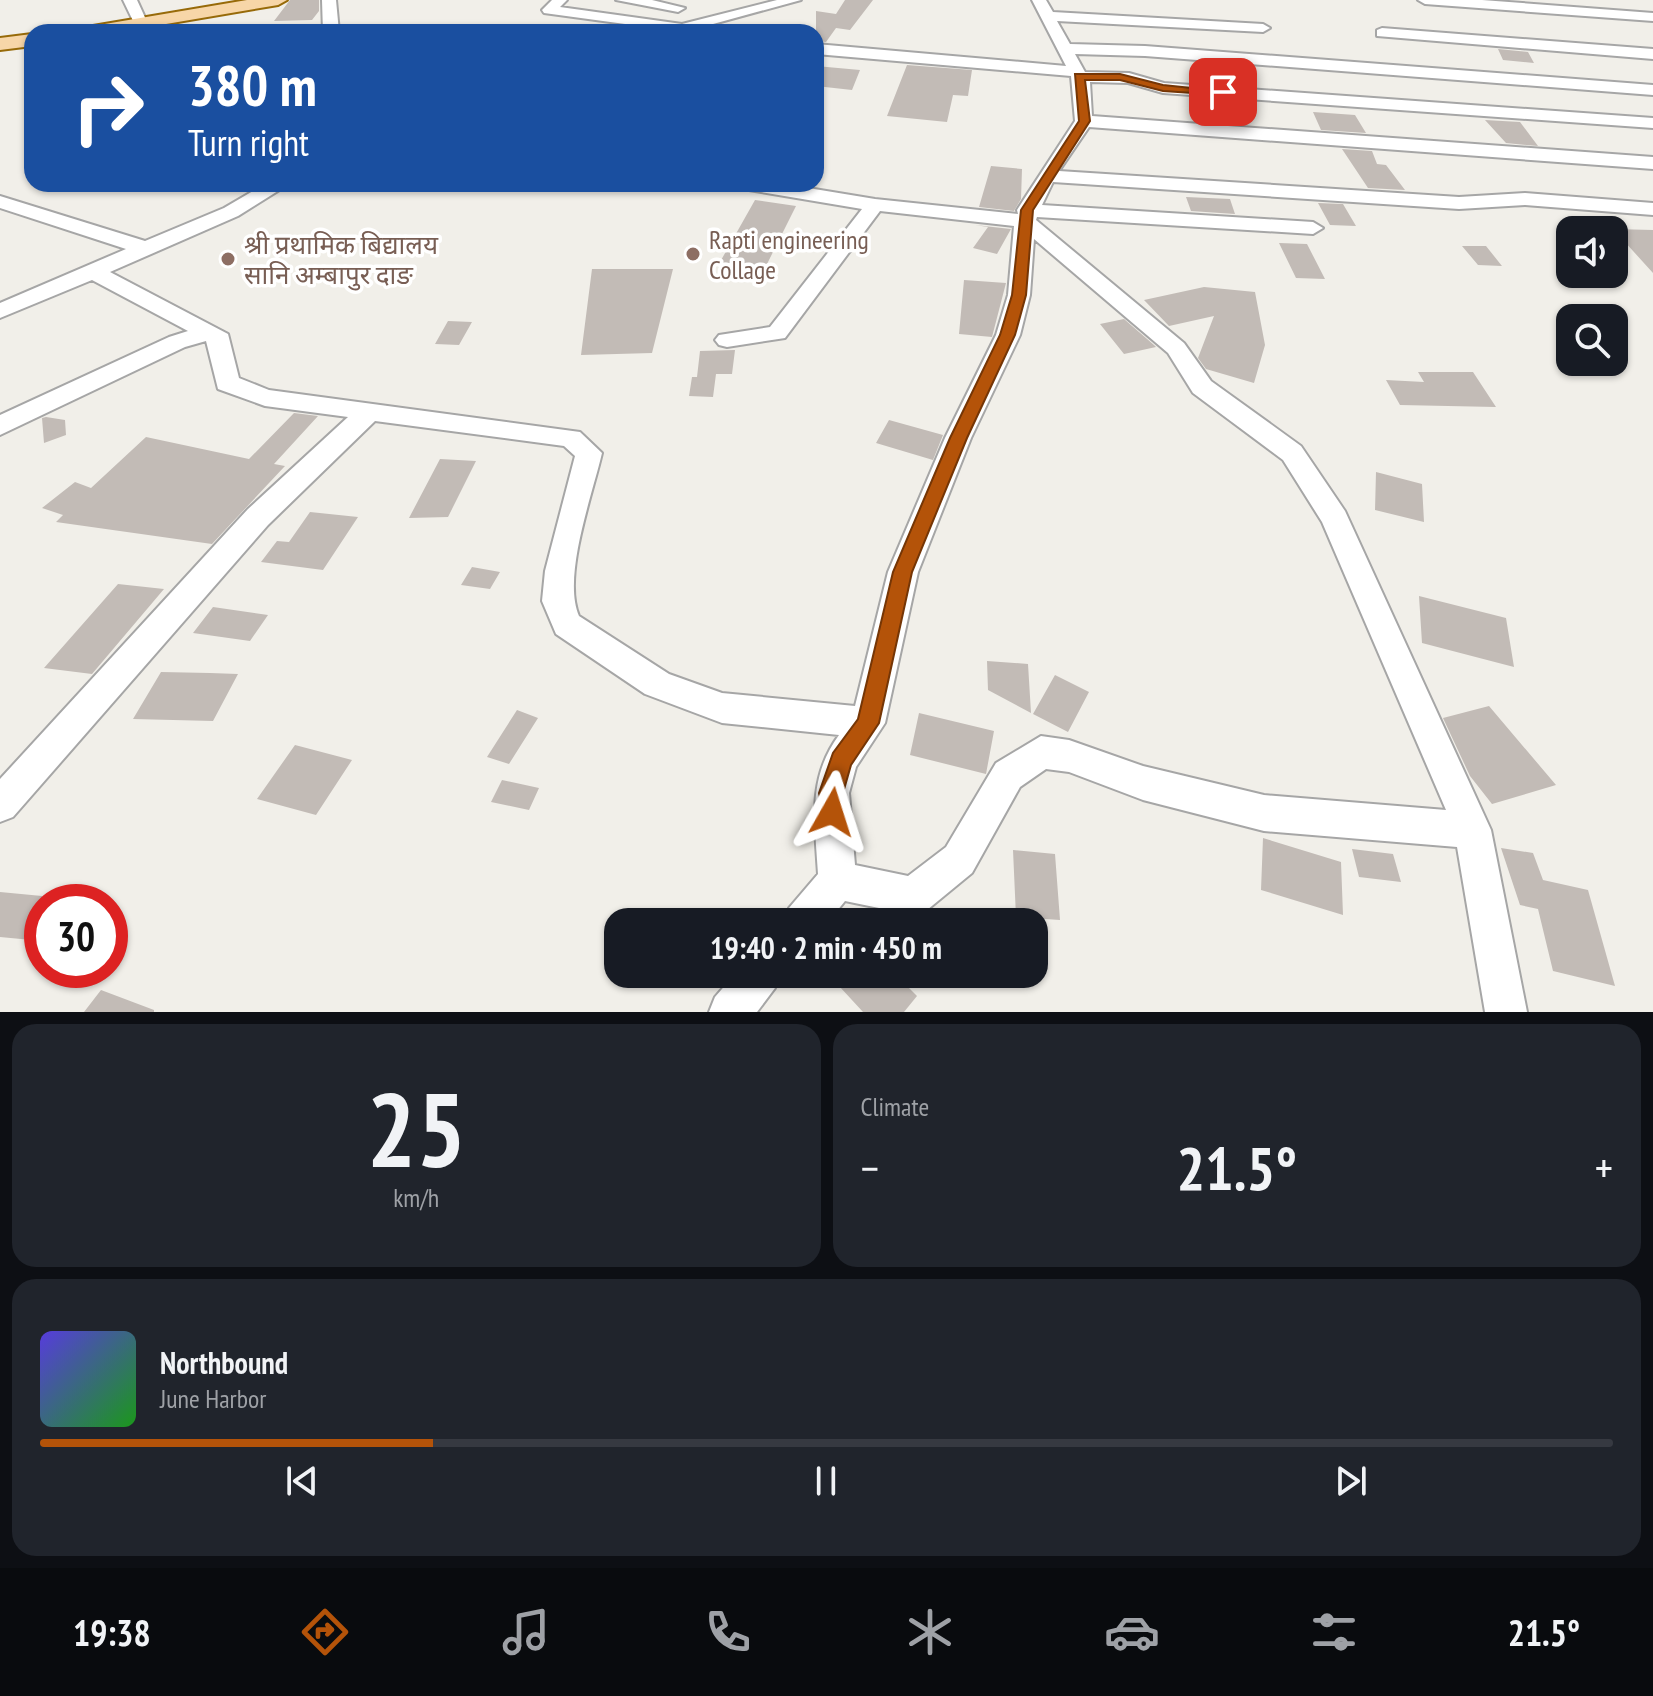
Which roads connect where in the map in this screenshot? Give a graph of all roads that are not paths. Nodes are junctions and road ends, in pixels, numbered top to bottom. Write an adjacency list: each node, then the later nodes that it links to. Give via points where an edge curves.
1 (130, 0): 13 (street)
2 (278, 0): 13 (main road)
3 (329, 0): 14 (street)
4 (560, 0): 15 (street, via 549,10)
5 (623, 0): 9 (street)
6 (794, 0): 9 (street)
7 (1425, 0): 11 (street)
8 (1044, 8): 18 (street); 25 (street)
9 (734, 16): 12 (street)
10 (1413, 16): 20 (street)
11 (1653, 17)
12 (713, 20): 16 (street); 17 (street)
13 (141, 24)
14 (330, 24)
15 (652, 24)
16 (698, 24)
17 (719, 24)
18 (1263, 28)
19 (1382, 33): 20 (street)
20 (1421, 33): 24 (street)
21 (24, 41): 22 (main road)
22 (0, 44)
23 (824, 50): 25 (street)
24 (1653, 54)
25 (1074, 66): 26 (street, via 1145,51); 27 (street); 28 (street, via 1163,88)
26 (1653, 90)
27 (1084, 121): 29 (street); 30 (street)
28 (1653, 123)
29 (1653, 163)
30 (1046, 176): 35 (street, via 1459,203 1525,199); 36 (street)
31 (265, 192): 38 (street)
32 (797, 192): 34 (street)
33 (0, 202): 38 (street)
34 (875, 205): 36 (street); 42 (street, via 777,333)
35 (1653, 209)
36 (1026, 216): 37 (street); 45 (street, via 1019,295 1008,335 903,572); 47 (street, via 1176,348 1202,387 1292,453 1335,519)
37 (1313, 228)
38 (147, 249): 39 (street)
39 (94, 272): 40 (street); 41 (street)
40 (0, 311)
41 (209, 333): 43 (street, via 220,339 227,383 265,398); 44 (street, via 177,342)
42 (727, 340)
43 (371, 410): 45 (street, via 571,438 589,453 560,571 557,601 567,625 657,684 722,708); 46 (street, via 258,517)
44 (0, 426)
45 (868, 723): 48 (street, via 841,760 831,793)
46 (0, 805)
47 (1473, 830): 48 (street, via 1264,813 1041,752 1008,775 959,860 913,896); 52 (street)
48 (837, 880): 49 (street)
49 (814, 908)
50 (750, 988): 51 (street)
51 (730, 1012)
52 (1506, 1012)

